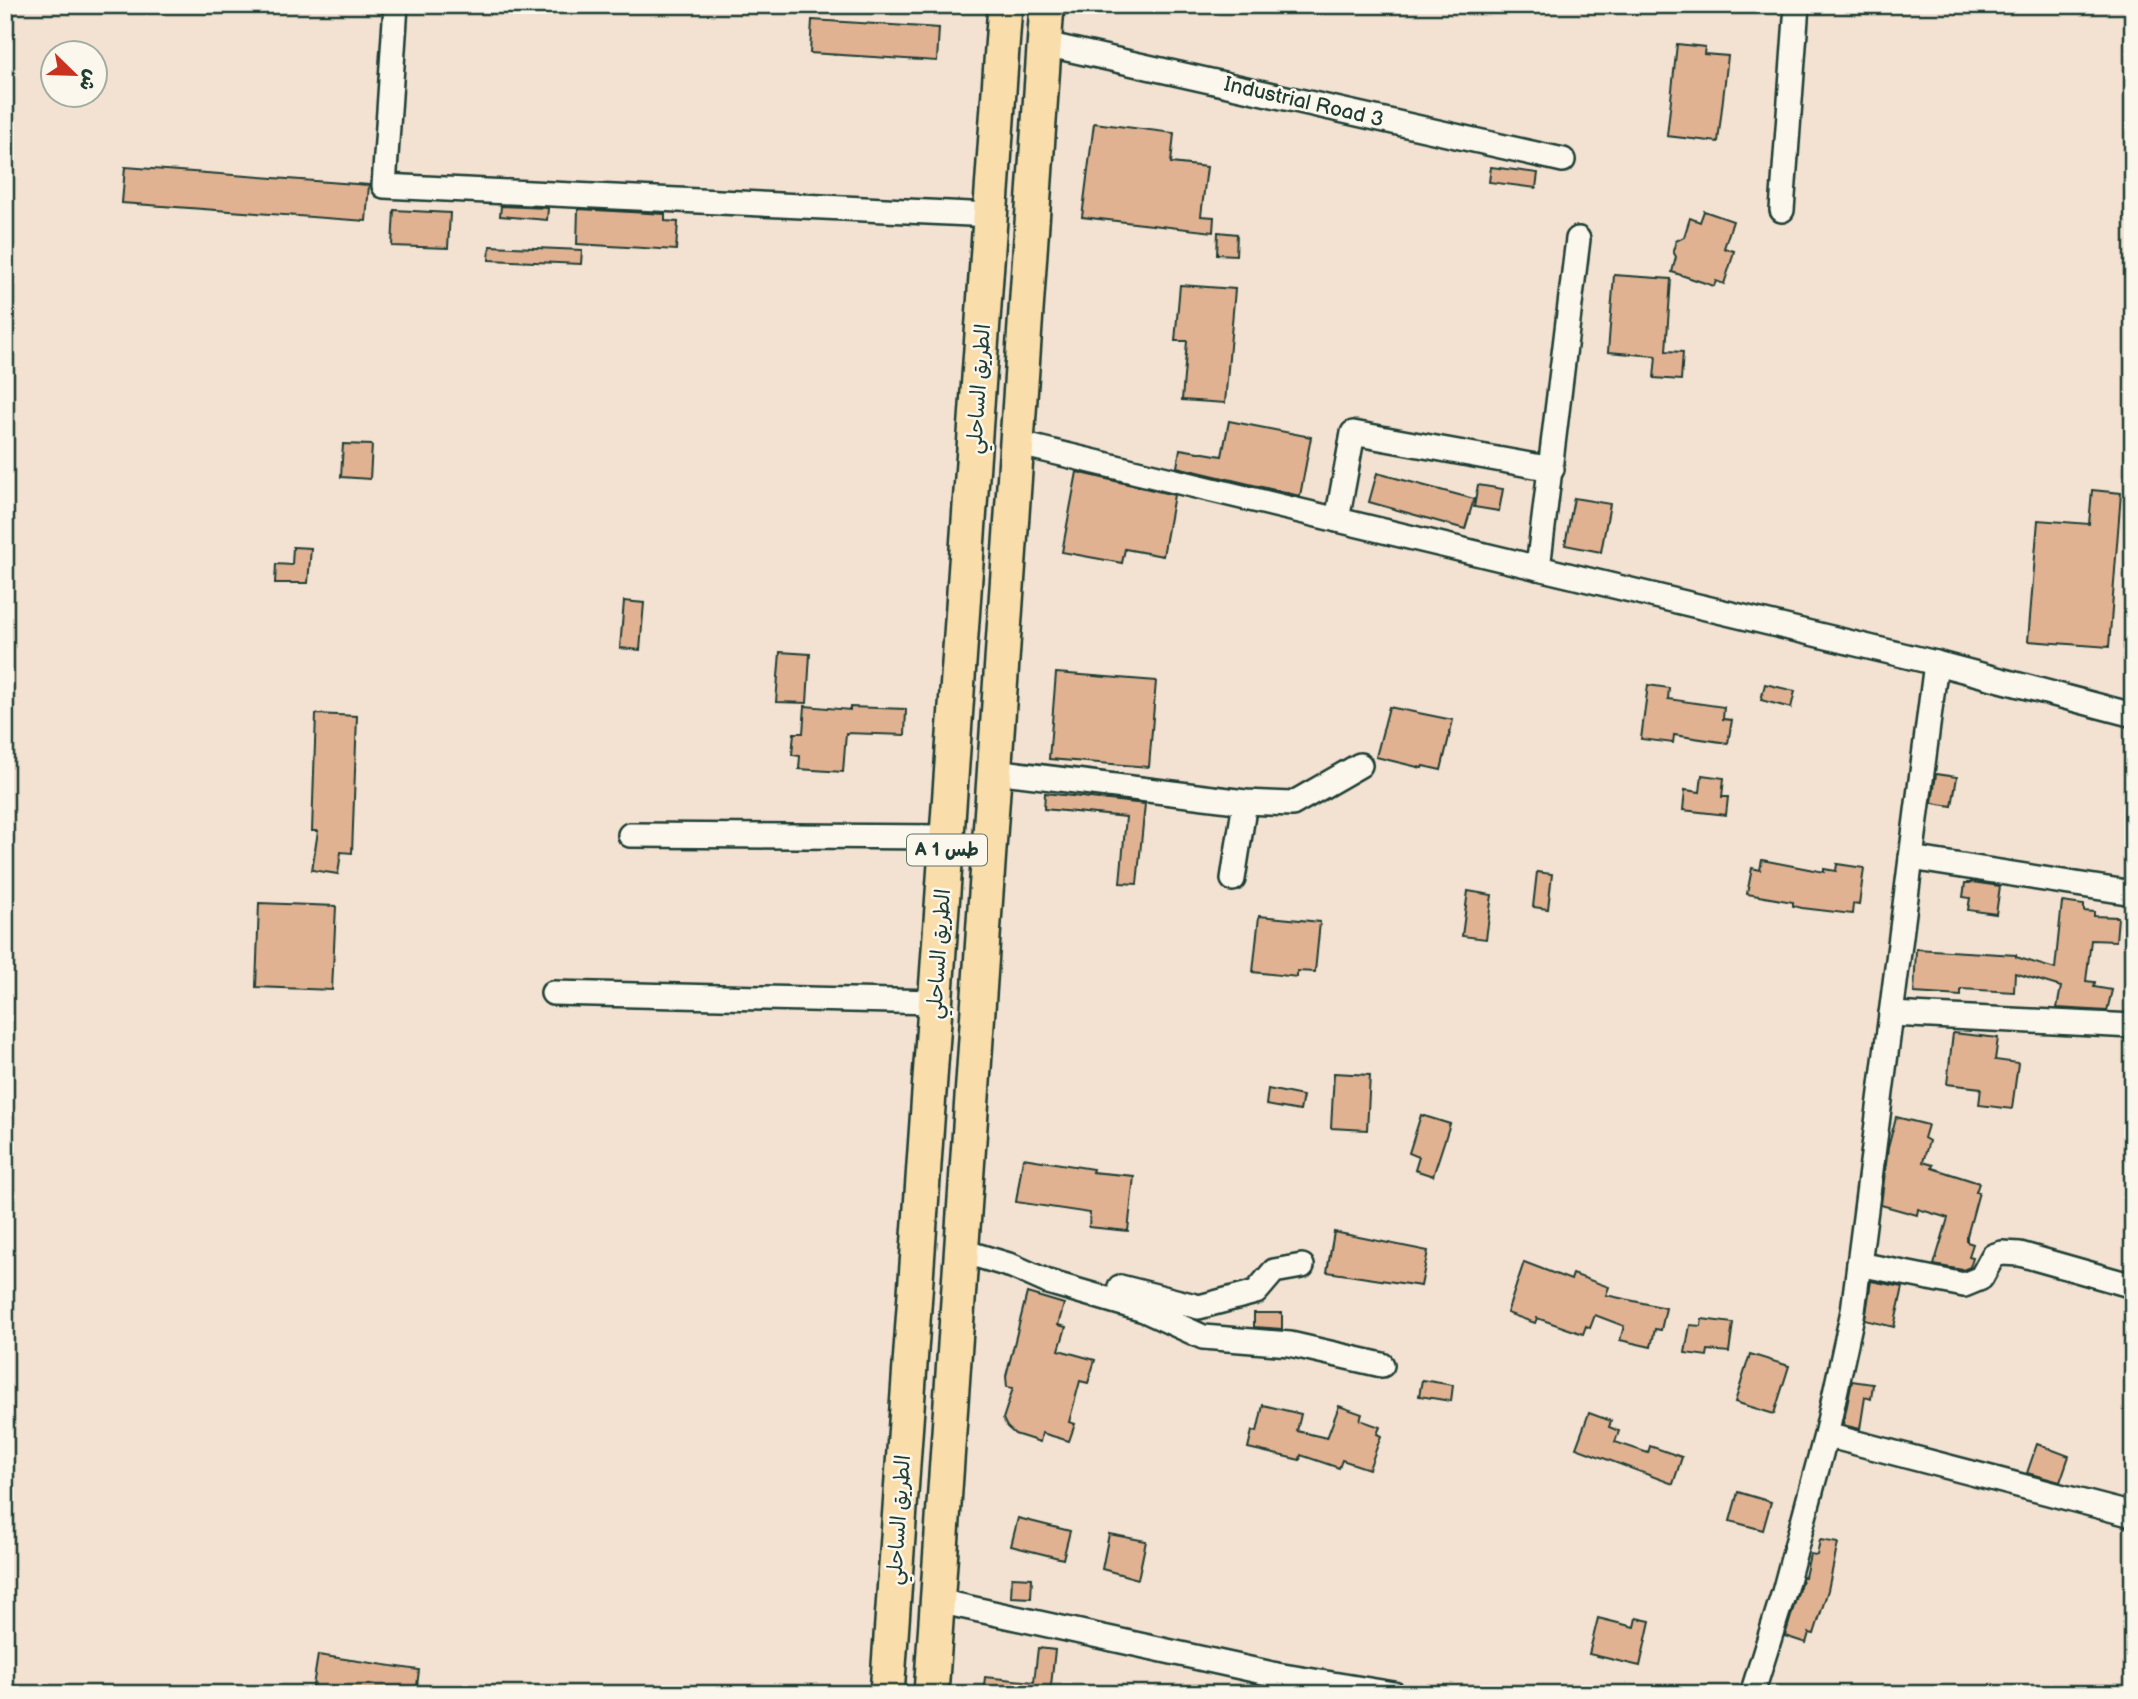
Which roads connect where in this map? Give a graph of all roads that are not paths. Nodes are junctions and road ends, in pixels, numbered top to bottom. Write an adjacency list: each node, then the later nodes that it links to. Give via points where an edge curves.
1 (396, 5): 8 (street, via 384,186)
2 (1005, 5): 8 (highway, الطريق الساحلي / A 1 طس)
3 (1048, 5): 5 (highway, الطريق الساحلي / A 1 طس)
4 (1797, 5): 7 (street)
5 (1045, 44): 6 (street, Industrial Road 3); 10 (highway, الطريق الساحلي / A 1 طس)
6 (1563, 160)
7 (1782, 210)
8 (991, 215): 20 (highway, الطريق الساحلي / A 1 طس)
9 (1578, 239): 11 (street)
10 (1016, 443): 12 (street); 17 (highway, الطريق الساحلي / A 1 طس)
11 (1552, 469): 12 (street, via 1353,433); 13 (street)
12 (1337, 520): 13 (street)
13 (1538, 568): 14 (street)
14 (1936, 663): 15 (street); 21 (street)
15 (2133, 715)
16 (1360, 765): 18 (street, via 1292,804)
17 (994, 771): 18 (street); 28 (highway, الطريق الساحلي / A 1 طس)
18 (1245, 802): 22 (street)
19 (630, 835): 20 (street)
20 (948, 837): 25 (highway, الطريق الساحلي / A 1 طس)
21 (1911, 858): 23 (street); 26 (street)
22 (1233, 878)
23 (2133, 893)
24 (552, 993): 25 (street)
25 (936, 1002): 37 (highway, الطريق الساحلي / A 1 طس)
26 (1891, 1014): 27 (street); 29 (street)
27 (2133, 1026)
28 (962, 1251): 30 (street); 36 (highway, الطريق الساحلي / A 1 طس)
29 (1859, 1264): 32 (street, via 1964,1285 1981,1278 1993,1256 2020,1254); 34 (street)
30 (1012, 1266): 31 (street, via 1045,1266 1199,1307 1256,1292 1274,1271); 33 (street, via 1048,1282 1144,1310 1203,1337 1290,1344)
31 (1302, 1266)
32 (2133, 1286)
33 (1382, 1365)
34 (1826, 1434): 35 (street); 40 (street)
35 (2133, 1515)
36 (938, 1601): 38 (highway, الطريق الساحلي / A 1 طس); 39 (street, via 1277,1675)
37 (887, 1694)
38 (931, 1694)
39 (1394, 1694)
40 (1752, 1694)

